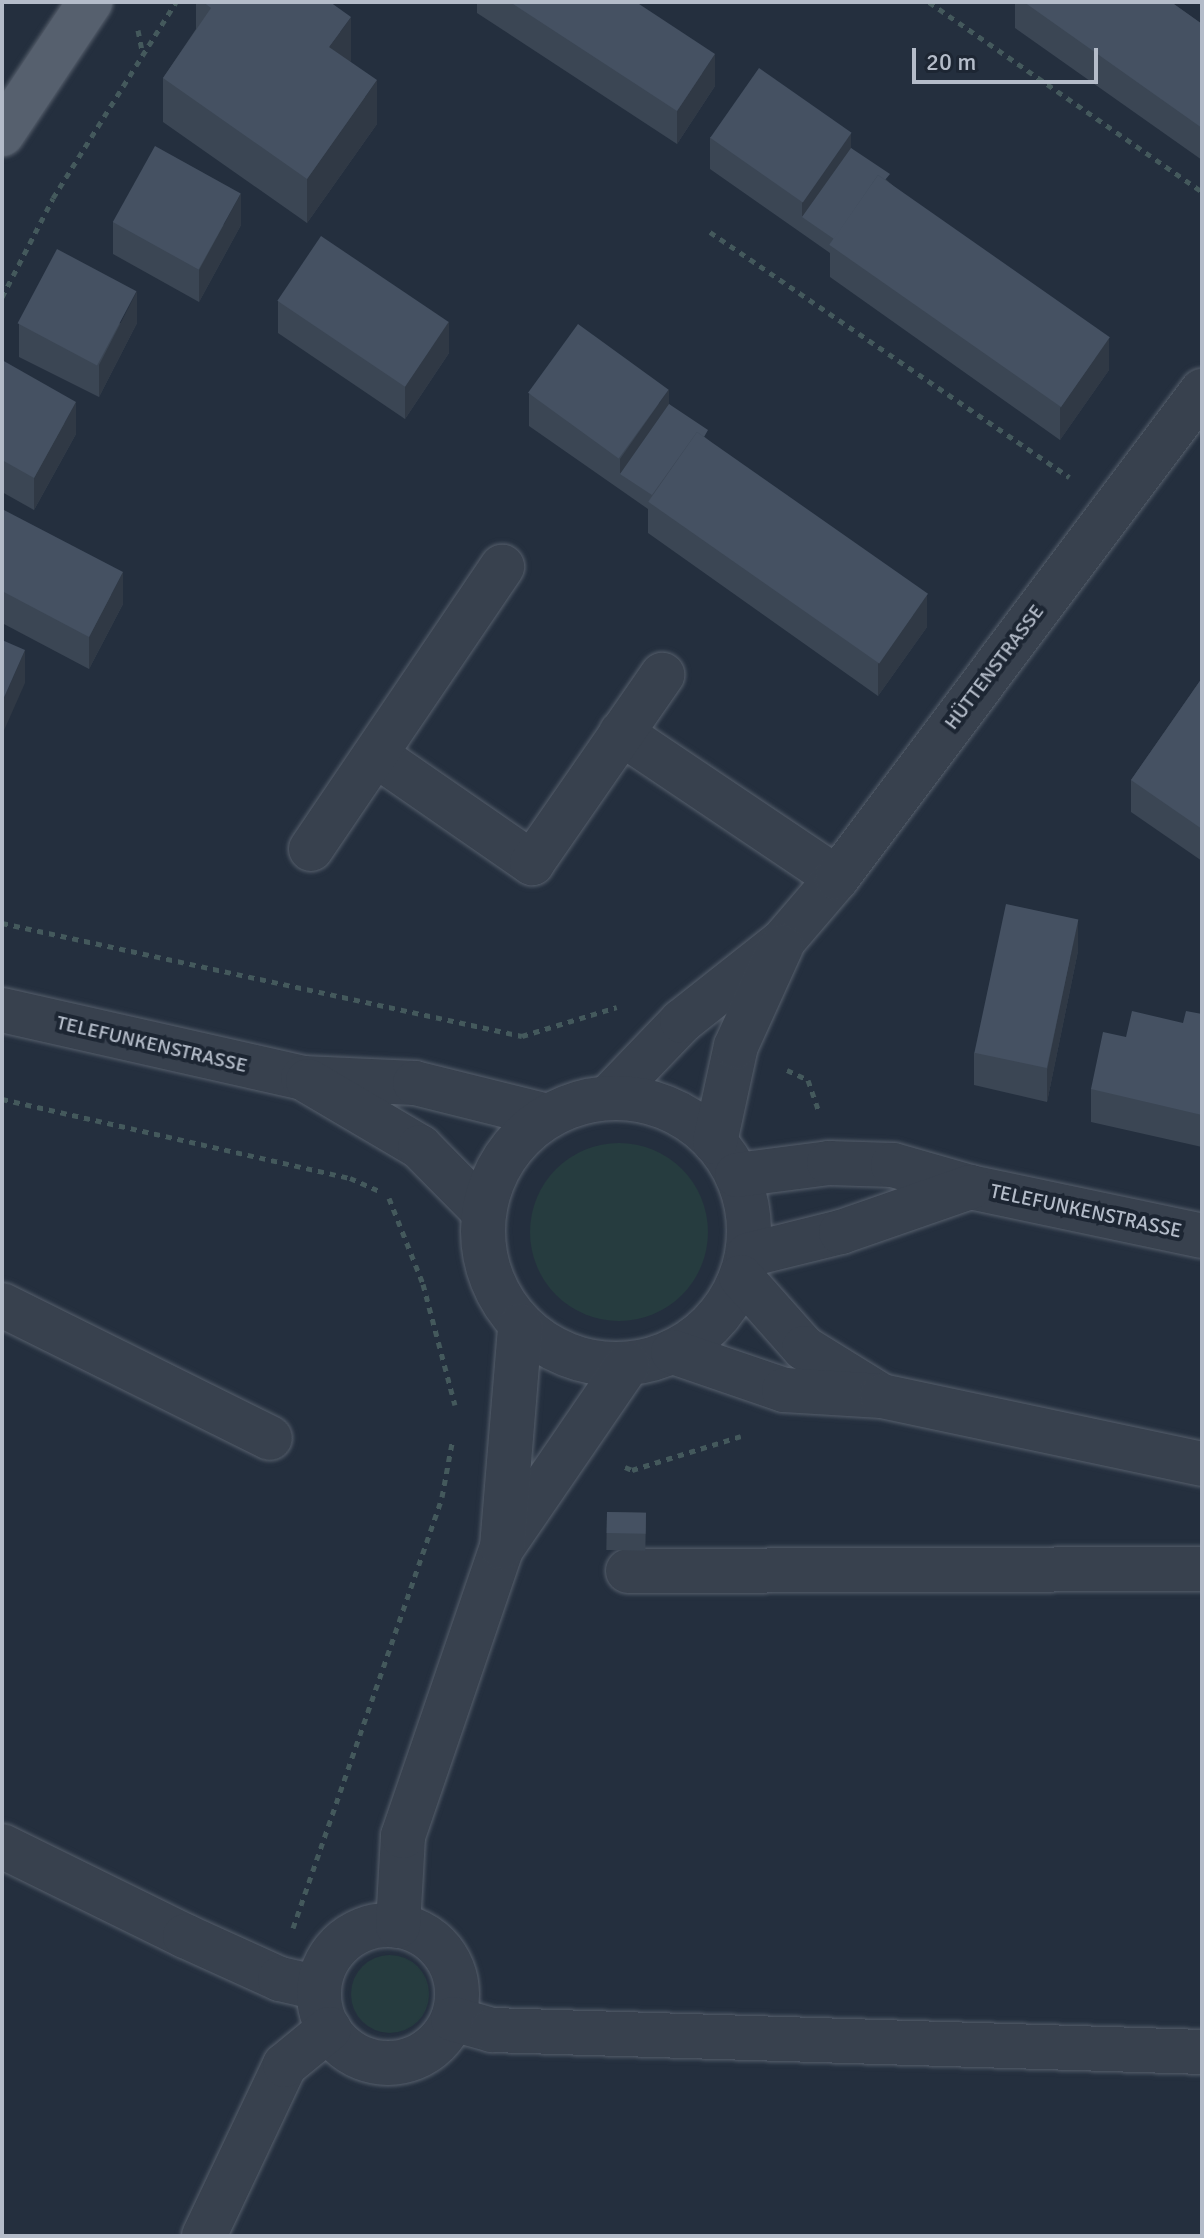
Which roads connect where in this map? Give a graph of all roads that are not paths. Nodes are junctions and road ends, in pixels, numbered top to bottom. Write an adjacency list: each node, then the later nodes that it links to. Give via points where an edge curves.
1 (90, 2): 2 (main road)
2 (2, 134)
3 (1202, 391): 9 (street, HÜTTENSTRASSE)
4 (502, 567): 7 (street)
5 (662, 675): 6 (street)
6 (621, 733): 7 (street, via 532,863); 9 (street)
7 (376, 755): 8 (street)
8 (311, 849)
9 (837, 878): 10 (street, HÜTTENSTRASSE)
10 (783, 941): 13 (street, via 682,1021); 15 (street, via 736,1046)
11 (2, 1010): 12 (street, TELEFUNKENSTRASSE)
12 (303, 1078): 14 (street, TELEFUNKENSTRASSE, via 415,1083); 17 (street, TELEFUNKENSTRASSE, via 420,1147)
13 (609, 1097): 14 (street); 15 (street, via 649,1101 685,1116)
14 (547, 1116): 17 (street, via 502,1162)
15 (726, 1158): 16 (street, TELEFUNKENSTRASSE, via 893,1165); 19 (street, via 748,1214)
16 (970, 1187): 18 (street, TELEFUNKENSTRASSE); 19 (street, TELEFUNKENSTRASSE)
17 (483, 1211): 21 (street, via 483,1252 497,1292)
18 (1202, 1236)
19 (744, 1266): 22 (street, via 726,1308 702,1334); 24 (street, via 804,1348)
20 (2, 1305): 25 (street)
21 (520, 1326): 23 (street, via 552,1349 589,1363); 27 (street)
22 (673, 1352): 23 (street); 24 (street, via 784,1390)
23 (628, 1364): 27 (street)
24 (882, 1396): 26 (street)
25 (270, 1438)
26 (1202, 1464)
27 (502, 1547): 31 (street, via 403,1836)
28 (1202, 1569): 29 (street)
29 (628, 1571)
30 (2, 1846): 32 (street)
31 (398, 1926): 32 (street, via 355,1933 337,1947); 33 (street, via 427,1938 448,1959 457,1989)
32 (310, 1998): 33 (street, via 355,2054 401,2062 441,2039); 35 (street, via 285,2065)
33 (453, 2019): 34 (street, via 492,2030)
34 (1202, 2052)
35 (204, 2236)

